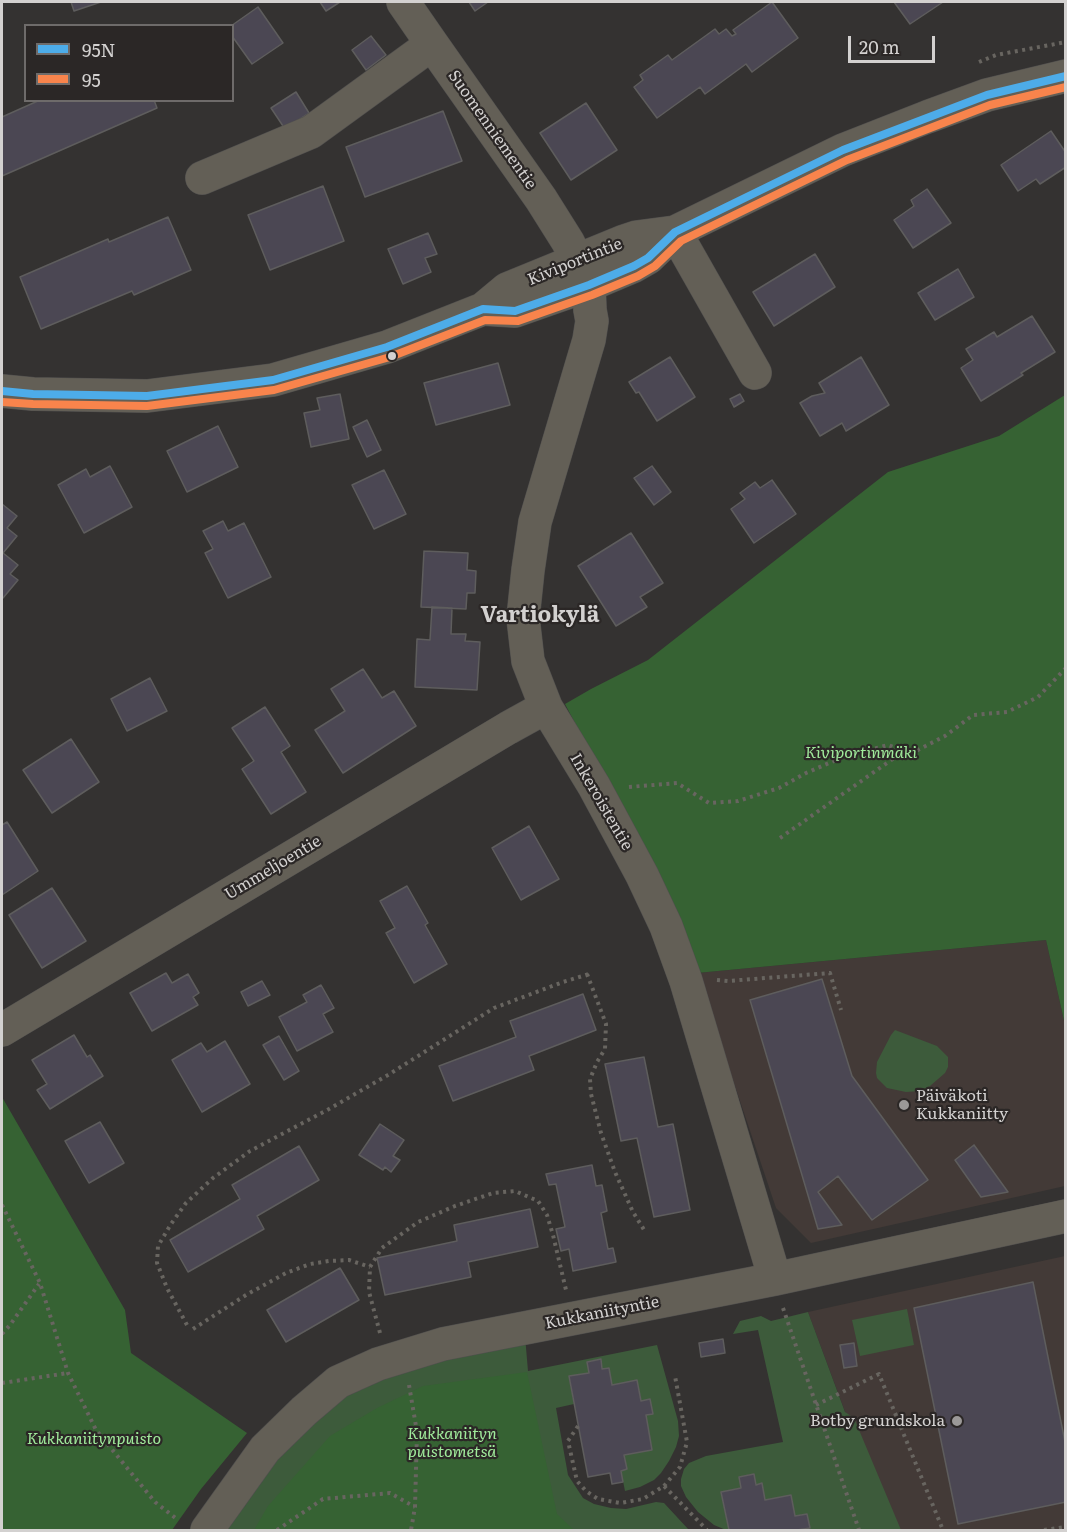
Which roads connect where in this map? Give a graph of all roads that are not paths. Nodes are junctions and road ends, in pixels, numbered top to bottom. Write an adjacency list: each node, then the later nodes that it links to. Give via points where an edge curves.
1 (403, 2): 2 (street, Suomenniementie)
2 (432, 44): 4 (street, via 311,132); 6 (street, Suomenniementie, via 540,199)
3 (1065, 76): 5 (street, Kiviportintie, via 987,95 843,150)
4 (202, 178)
5 (675, 231): 6 (street, Kiviportintie, via 648,258 634,266); 7 (street)
6 (583, 273): 8 (street, Kiviportintie, via 515,311 483,309 387,347 273,380 147,396); 9 (street, Inkeroistentie, via 592,321 589,340 535,522 523,618 528,661)
7 (755, 373)
8 (2, 391)
9 (546, 707): 10 (street, Ummeljoentie); 12 (street, Inkeroistentie, via 594,786 666,926 686,981)
10 (2, 1030)
11 (1065, 1216): 12 (street, Kukkaniityntie)
12 (778, 1292): 13 (street, Kukkaniityntie, via 443,1344 378,1364 338,1382 304,1411)
13 (194, 1527)

